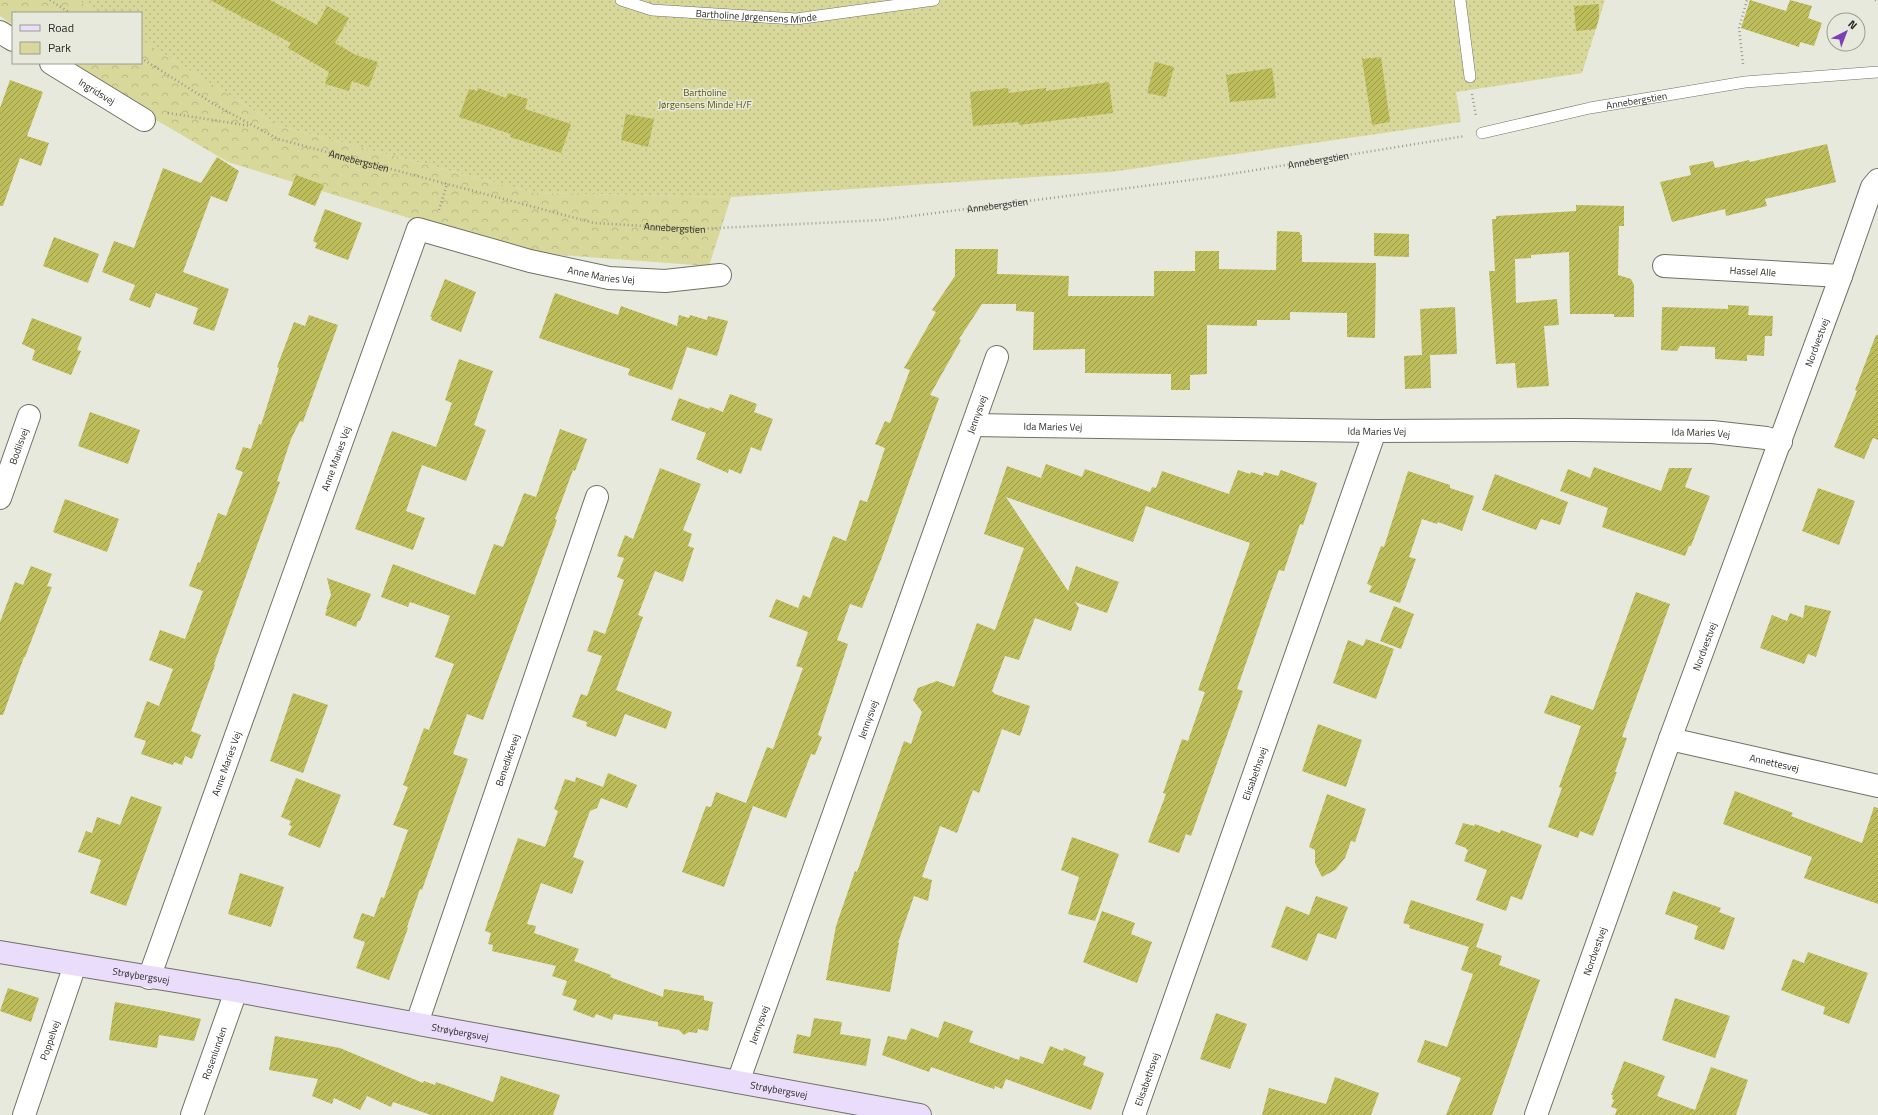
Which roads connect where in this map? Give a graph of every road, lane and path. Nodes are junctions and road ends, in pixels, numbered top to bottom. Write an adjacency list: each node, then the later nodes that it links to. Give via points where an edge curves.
1 (50, 0): 9 (path)
2 (621, 0): 8 (lane, Bartholine Jørgensens Minde, via 652,10 796,19)
3 (934, 0): 8 (lane, Bartholine Jørgensens Minde)
4 (1460, 0): 15 (lane)
5 (1746, 0): 16 (path, via 1738,28)
6 (1875, 0): 7 (path)
7 (1878, 1)
8 (892, 3)
9 (68, 12)
10 (0, 32): 11 (street)
11 (12, 39)
12 (142, 59): 19 (path, Annebergstien)
13 (53, 64): 18 (street, Ingridsvej)
14 (1878, 72): 16 (lane, Annebergstien)
15 (1470, 77): 20 (path)
16 (1745, 82): 20 (lane, Annebergstien, via 1590,108)
17 (165, 111): 19 (path, via 170,114)
18 (144, 120)
19 (254, 127): 20 (path, Annebergstien, via 278,139 594,223 698,229 881,220 1206,178)
20 (1480, 133)
21 (1878, 180): 24 (street, Nordvestvej, via 1872,187)
22 (1664, 266): 24 (street, Hassel Alle)
23 (720, 275): 36 (street, Anne Maries Vej, via 665,282 609,278 530,261 418,229)
24 (1841, 276): 29 (street, Nordvestvej)
25 (997, 357): 27 (street, Jennysvej)
26 (29, 416): 30 (street, Bodilsvej)
27 (973, 425): 28 (street, Ida Maries Vej); 39 (street, Jennysvej)
28 (1375, 431): 29 (street, Ida Maries Vej, via 1712,432); 43 (street, Elisabethsvej)
29 (1781, 442): 32 (street, Nordvestvej)
30 (0, 498)
31 (597, 498): 38 (street, Benediktevej)
32 (1670, 739): 33 (street, Annettesvej); 44 (street, Nordvestvej)
33 (1878, 786)
34 (0, 952): 35 (street, Strøybergsvej)
35 (75, 965): 36 (street, Strøybergsvej); 40 (street, Poppelvej)
36 (149, 978): 37 (street, Strøybergsvej)
37 (236, 991): 38 (street, Strøybergsvej); 41 (street, Rosenlunden)
38 (417, 1023): 39 (street, Strøybergsvej)
39 (738, 1082): 42 (street, Strøybergsvej)
40 (24, 1115)
41 (192, 1115)
42 (920, 1115)
43 (1134, 1115)
44 (1536, 1115)

